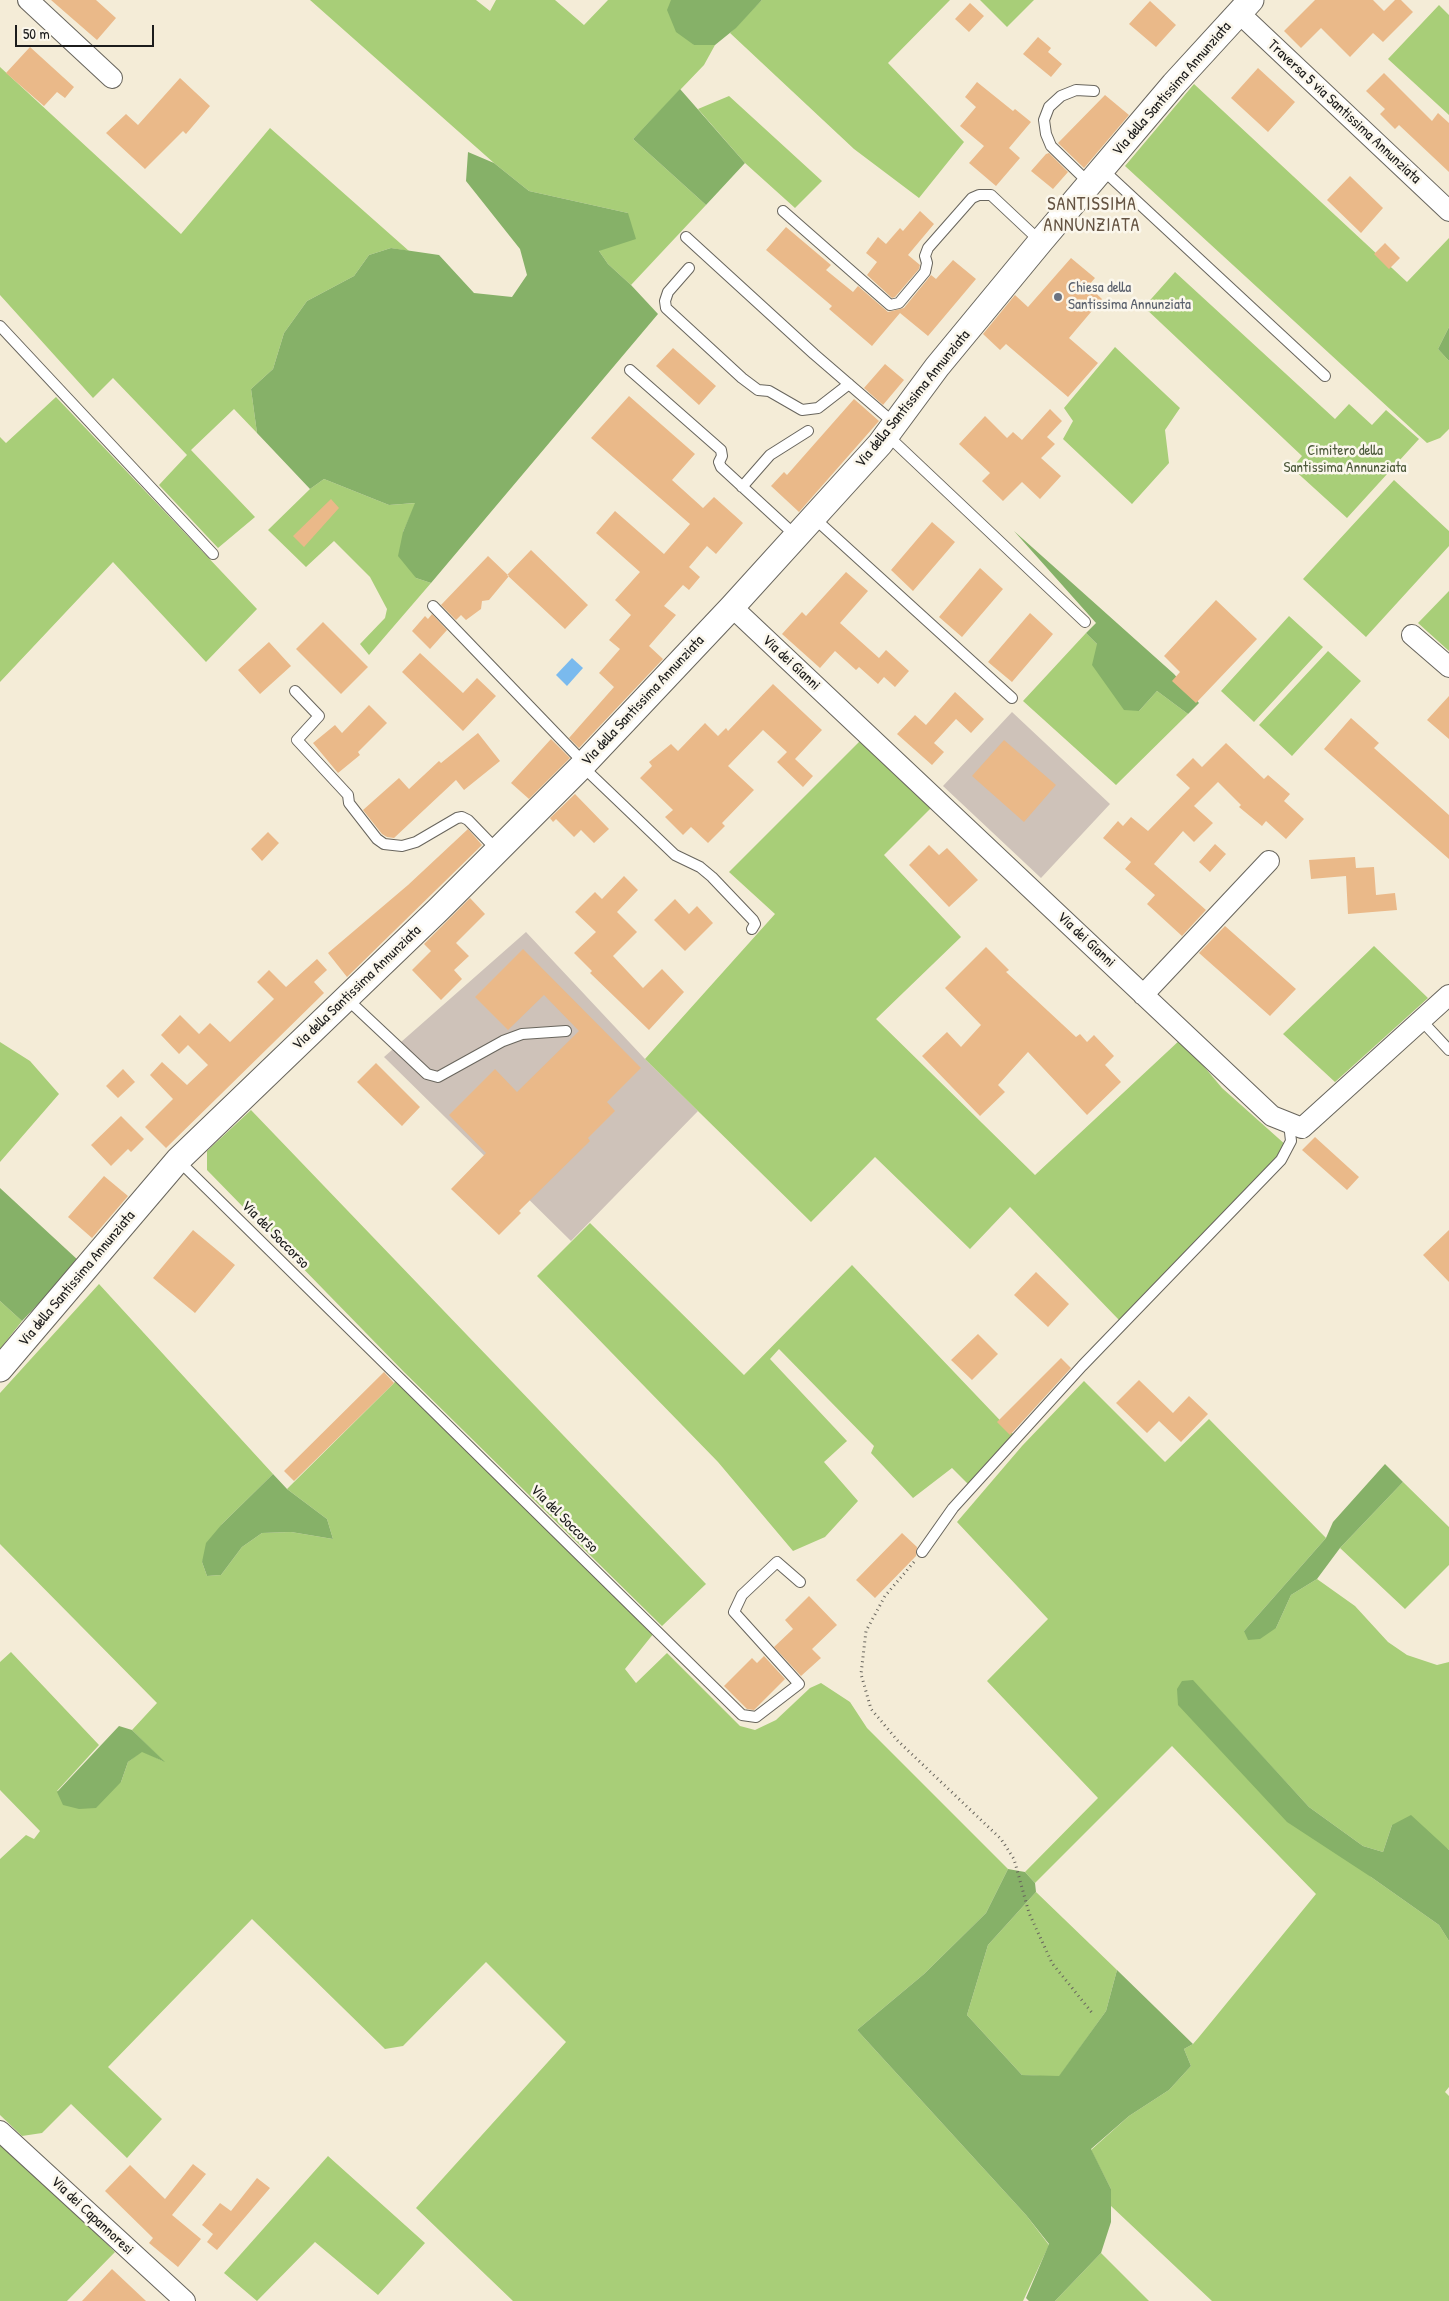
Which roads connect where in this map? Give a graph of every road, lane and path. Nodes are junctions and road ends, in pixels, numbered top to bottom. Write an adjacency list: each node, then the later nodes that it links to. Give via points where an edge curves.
1 (28, 0): 3 (street)
2 (1245, 6): 5 (street, Via della Santissima Annunziata); 7 (street, Traversa 5 via Santissima Annunziata)
3 (112, 78)
4 (1094, 91): 5 (lane, via 1076,90 1061,96 1050,107 1044,120 1050,146)
5 (1096, 176): 9 (street, Via della Santissima Annunziata); 13 (lane)
6 (783, 211): 9 (lane, via 890,305 899,303 925,272 928,248 972,198 991,195)
7 (1449, 211)
8 (686, 237): 14 (lane)
9 (1041, 241): 15 (street, Via della Santissima Annunziata, via 937,367)
10 (689, 268): 14 (lane, via 668,292 664,301 666,308 758,390 769,391 802,410 818,408)
11 (0, 326): 20 (lane)
12 (630, 370): 17 (lane, via 721,450 721,467)
13 (1325, 376)
14 (849, 384): 15 (lane)
15 (891, 429): 18 (street, Via della Santissima Annunziata); 23 (lane)
16 (808, 431): 17 (lane, via 770,455)
17 (742, 487): 19 (lane)
18 (813, 517): 19 (street, Via della Santissima Annunziata); 27 (lane)
19 (796, 536): 22 (street, Via della Santissima Annunziata)
20 (213, 554)
21 (433, 606): 28 (lane)
22 (732, 607): 28 (street, Via della Santissima Annunziata); 32 (street, Via dei Gianni)
23 (1085, 622)
24 (1412, 635): 25 (street)
25 (1449, 668)
26 (295, 691): 29 (lane, via 319,716 297,740 348,795 349,803 376,839 384,844 402,846 462,817)
27 (1012, 698)
28 (583, 765): 29 (street, Via della Santissima Annunziata); 31 (lane, via 675,855 712,877 753,920)
29 (497, 850): 34 (street, Via della Santissima Annunziata)
30 (1269, 860): 32 (street)
31 (752, 929)
32 (1144, 995): 38 (street, Via dei Gianni, via 1272,1116)
33 (1449, 995): 35 (street)
34 (346, 998): 36 (lane, via 427,1074 438,1077 522,1034); 39 (street, Via della Santissima Annunziata)
35 (1421, 1020): 37 (lane); 38 (street, via 1302,1128)
36 (566, 1031)
37 (1449, 1050)
38 (1289, 1123): 41 (lane, via 1291,1141 1281,1160 1082,1366 953,1508)
39 (178, 1160): 40 (street, Via della Santissima Annunziata); 42 (lane, Via del Soccorso, via 742,1715 756,1717 798,1684 734,1612 742,1595 777,1562)
40 (0, 1369)
41 (922, 1552): 43 (path, via 885,1596 866,1630 861,1674 871,1709 898,1741 1002,1839 1014,1859 1029,1913 1052,1963)
42 (800, 1582)
43 (1093, 2014)
44 (0, 2130): 45 (street, Via dei Capannoresi)
45 (185, 2301)

